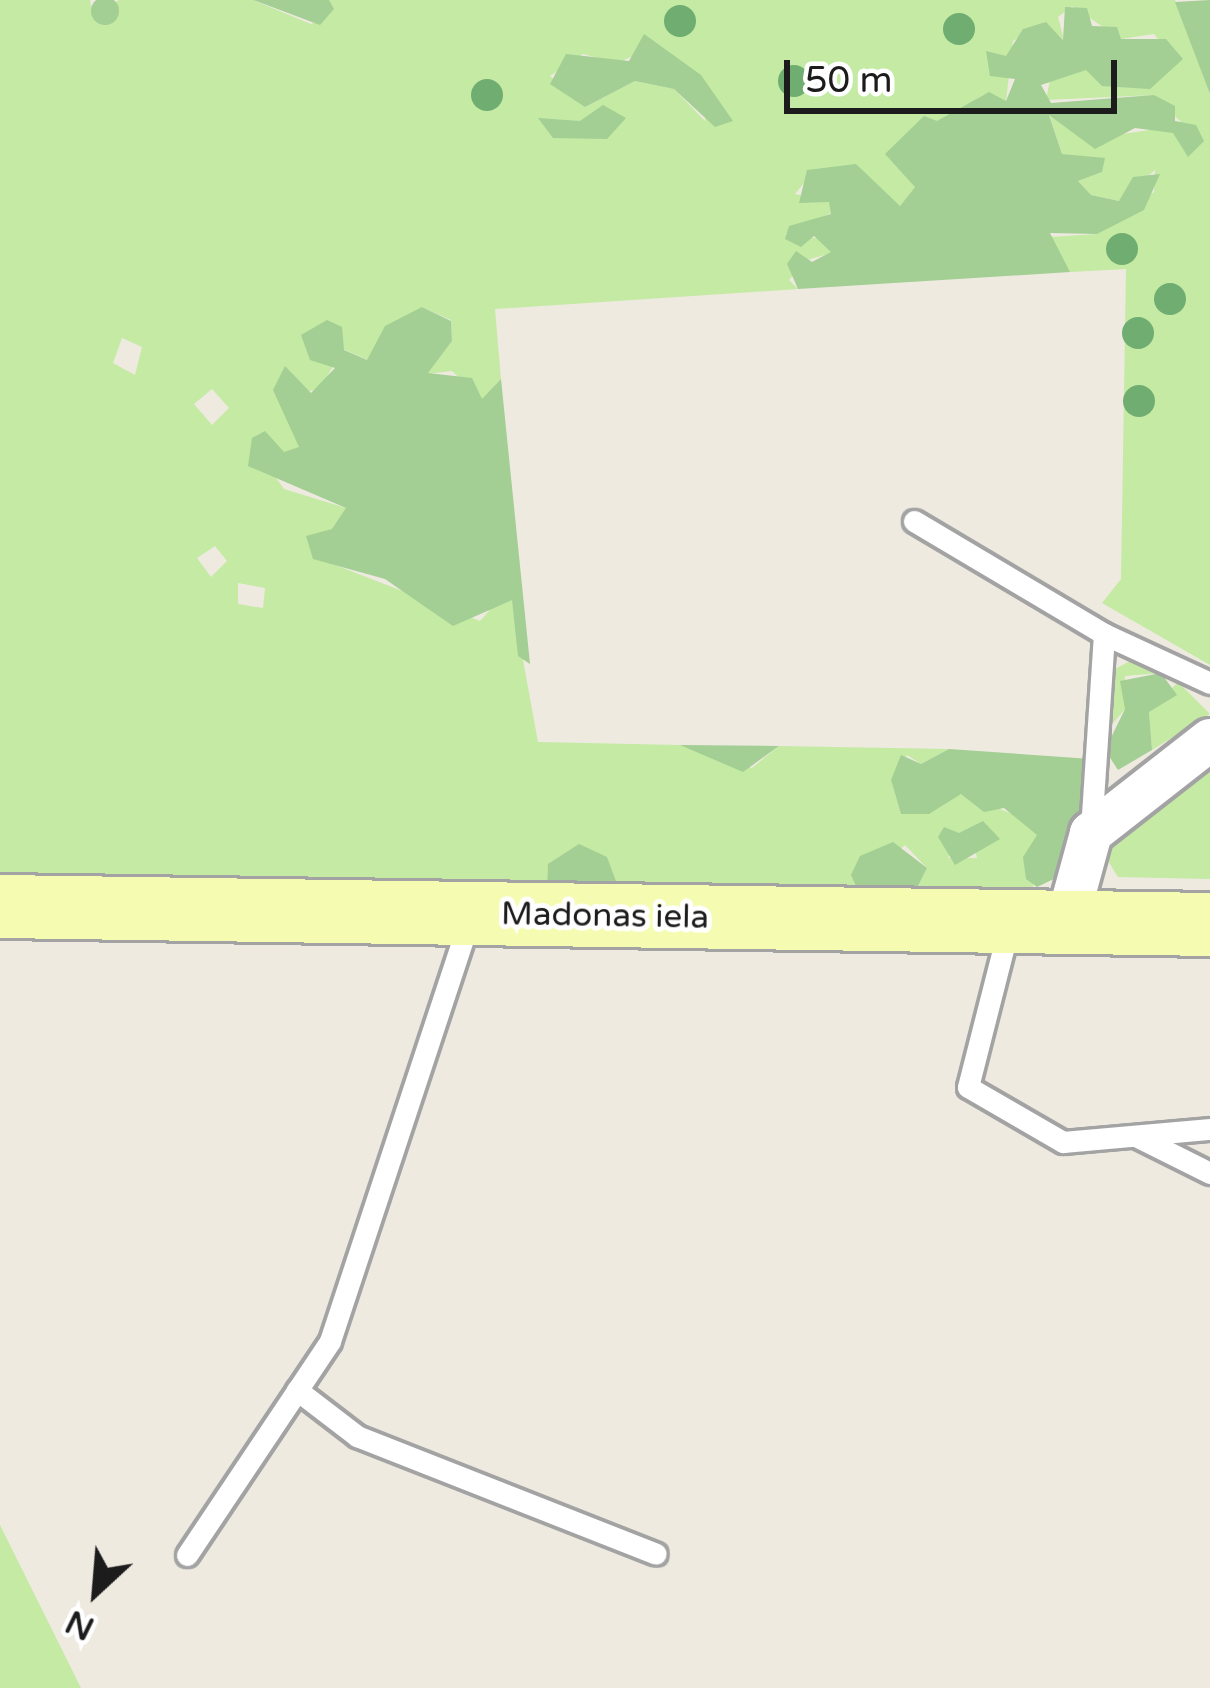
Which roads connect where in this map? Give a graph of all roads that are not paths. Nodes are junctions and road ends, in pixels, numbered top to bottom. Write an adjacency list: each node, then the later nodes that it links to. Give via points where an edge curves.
1 (914, 520): 2 (lane)
2 (1104, 634): 3 (lane); 5 (lane)
3 (1210, 683)
4 (1210, 740): 5 (street)
5 (1090, 832): 8 (street)
6 (0, 906): 7 (main road, Madonas iela)
7 (471, 914): 8 (main road, Madonas iela); 13 (lane, via 330,1341)
8 (1038, 922): 9 (main road, Madonas iela); 11 (lane, via 968,1087 1063,1142)
9 (1210, 924)
10 (1210, 1130): 11 (lane)
11 (1136, 1136): 12 (lane)
12 (1210, 1173)
13 (297, 1390): 14 (lane, via 357,1436); 15 (lane)
14 (656, 1554)
15 (187, 1555)

